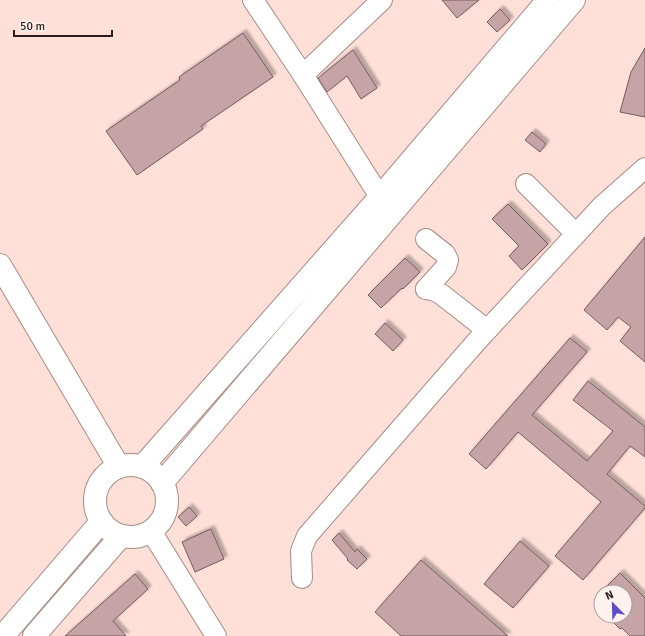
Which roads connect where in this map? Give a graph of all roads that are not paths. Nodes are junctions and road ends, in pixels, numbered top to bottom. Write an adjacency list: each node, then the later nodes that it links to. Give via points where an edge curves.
1 (253, 0): 5 (street)
2 (382, 0): 5 (street)
3 (548, 0): 8 (main road)
4 (574, 0): 15 (main road)
5 (303, 75): 8 (street)
6 (645, 168): 9 (street, via 602,206)
7 (526, 184): 9 (street)
8 (380, 197): 14 (main road)
9 (576, 234): 12 (street)
10 (426, 238): 12 (street, via 445,254 448,260 446,267 426,289 428,296 432,302)
11 (0, 265): 13 (main road)
12 (482, 336): 19 (street, via 307,536 301,551)
13 (119, 467): 14 (main road); 16 (main road, via 105,476 96,490 95,506)
14 (142, 467): 15 (main road, via 157,476)
15 (162, 483): 17 (main road, via 167,505 162,519)
16 (101, 522): 18 (main road, via 109,531); 20 (main road)
17 (152, 531): 18 (main road, via 137,537); 22 (street)
18 (120, 536): 21 (main road)
19 (302, 578)
20 (3, 636)
21 (34, 636)
22 (216, 636)

